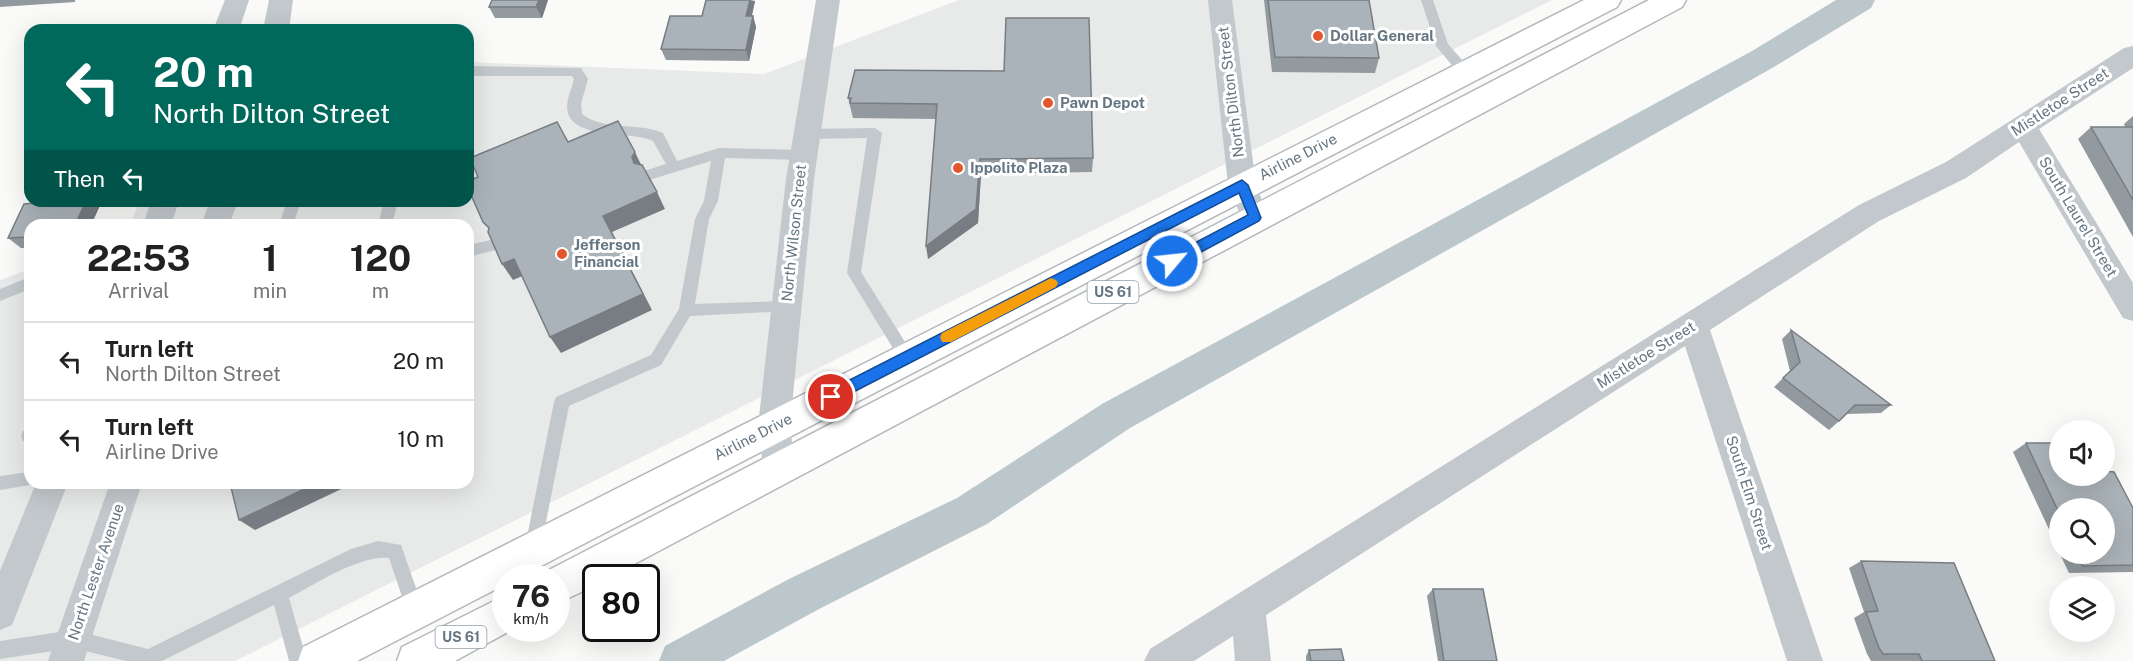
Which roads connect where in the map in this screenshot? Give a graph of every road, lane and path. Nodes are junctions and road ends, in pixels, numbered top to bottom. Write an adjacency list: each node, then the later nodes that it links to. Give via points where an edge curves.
1 (237, 0): 8 (street)
2 (281, 0): 9 (street)
3 (828, 0): 14 (street, North Wilson Street)
4 (1220, 0): 18 (street, North Dilton Street)
5 (1427, 0): 12 (lane, via 1442,46)
6 (1607, 0): 12 (highway, Airline Drive / US 61)
7 (1672, 0): 19 (highway, US 61)
8 (228, 24)
9 (277, 24)
10 (2133, 55): 13 (street, Mistletoe Street)
11 (474, 71): 16 (lane, via 576,71 581,79 574,108 578,119 600,128 644,129 654,133)
12 (1465, 72): 18 (highway, Airline Drive / US 61)
13 (2023, 124): 25 (street, South Laurel Street); 27 (street, Mistletoe Street, via 1956,170 1869,213)
14 (805, 144): 15 (lane); 24 (street, North Wilson Street); 28 (lane, via 875,133 854,273)
15 (719, 153): 16 (lane); 26 (lane, via 711,201 702,219)
16 (674, 167): 17 (lane)
17 (650, 175)
18 (1242, 185): 19 (street, North Dilton Street); 28 (highway, Airline Drive / US 61)
19 (1255, 218): 30 (highway, US 61)
20 (491, 246): 21 (lane)
21 (474, 250)
22 (24, 285): 23 (lane)
23 (0, 295)
24 (786, 307): 26 (lane); 29 (street, North Wilson Street)
25 (2133, 309)
26 (686, 310): 35 (lane, via 656,360 562,402)
27 (1693, 325): 38 (street, Mistletoe Street); 50 (street, South Elm Street)
28 (908, 358): 29 (highway, Airline Drive / US 61)
29 (774, 426): 30 (street, North Wilson Street); 35 (highway, Airline Drive / US 61)
30 (779, 467): 36 (highway, US 61)
31 (24, 480): 32 (lane)
32 (0, 483)
33 (50, 489): 40 (street)
34 (124, 489): 43 (street, North Lester Avenue)
35 (533, 550): 39 (highway, Airline Drive / US 61)
36 (570, 579)
37 (279, 594): 39 (lane, via 357,555 378,549 395,550); 44 (lane); 45 (lane)
38 (1248, 606): 48 (street, Mistletoe Street); 49 (street)
39 (415, 611): 46 (highway, Airline Drive / US 61)
40 (0, 613)
41 (492, 620): 47 (highway, US 61)
42 (0, 650): 43 (lane)
43 (69, 650): 44 (lane)
44 (149, 660)
45 (298, 661)
46 (317, 661)
47 (416, 661)
48 (1162, 661)
49 (1253, 661)
50 (1804, 661)

